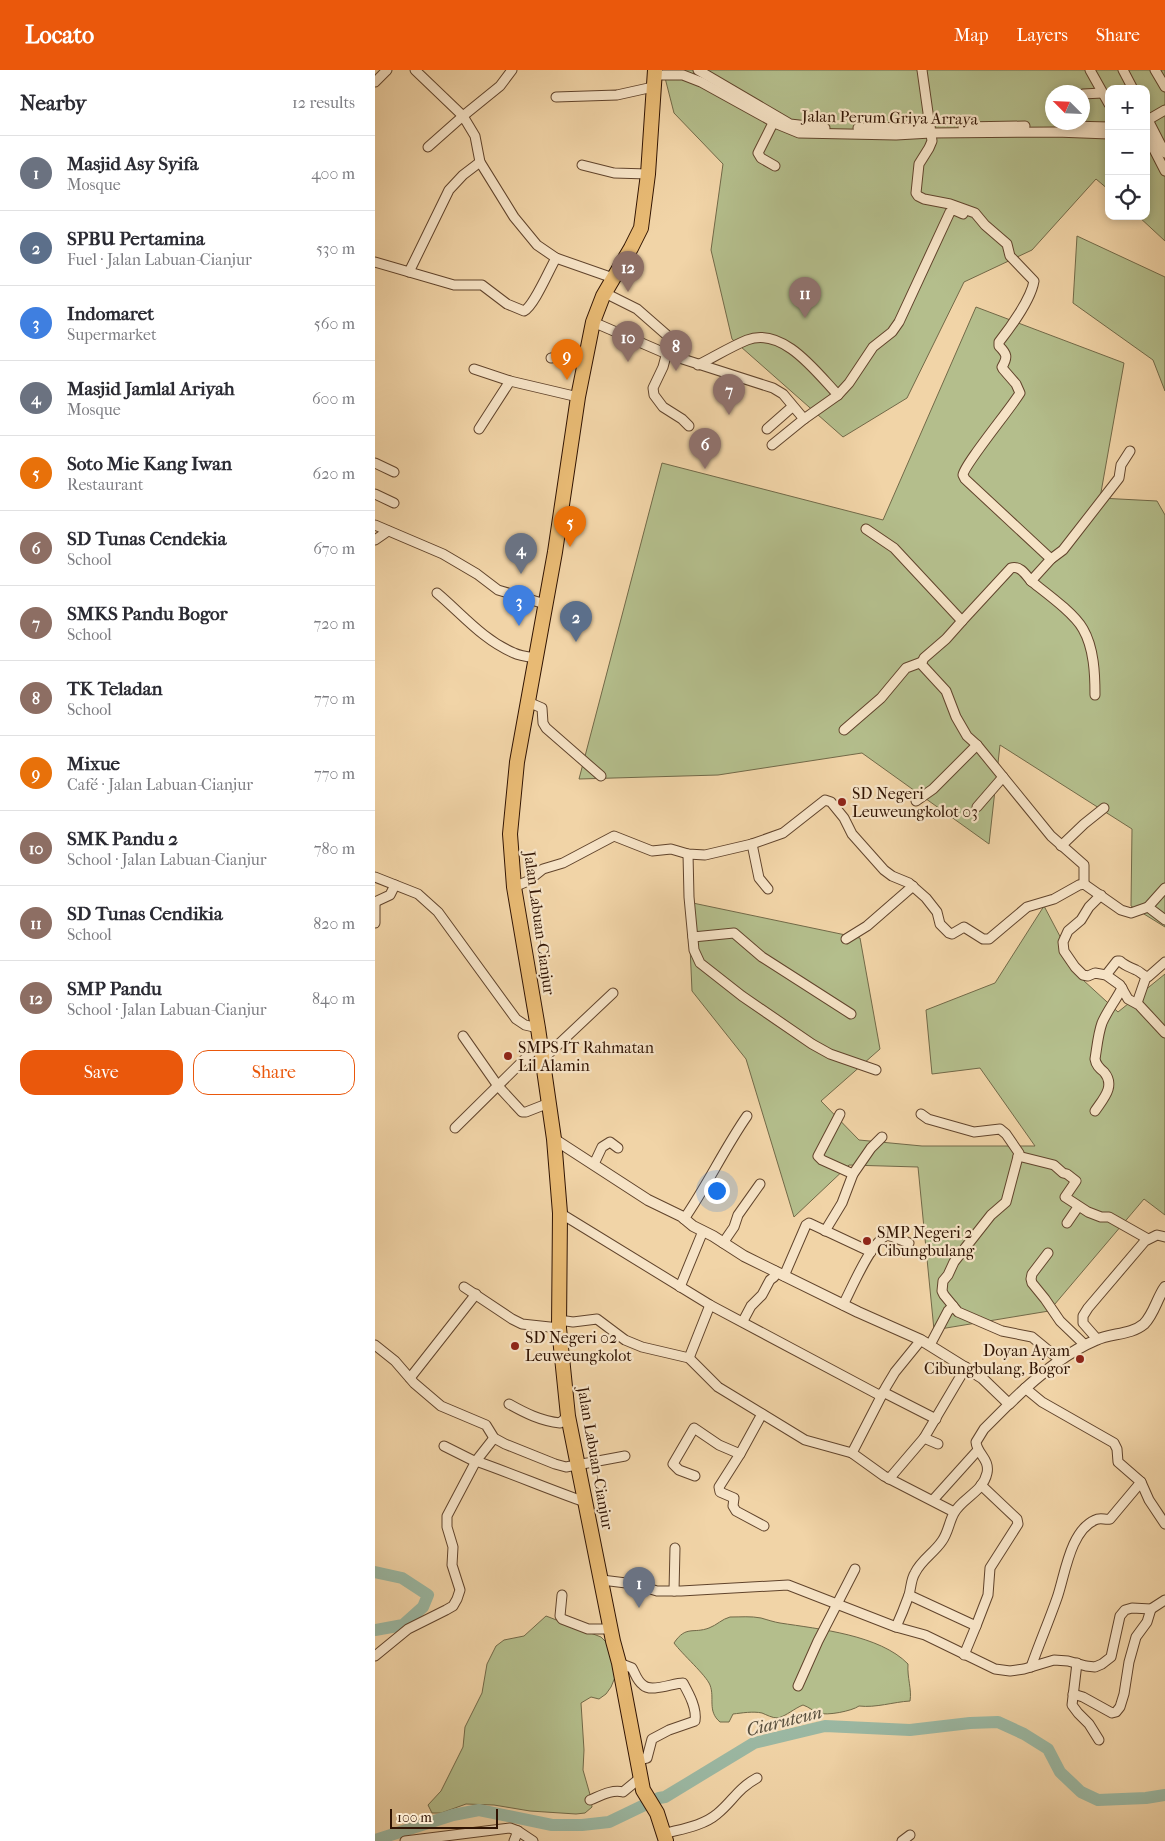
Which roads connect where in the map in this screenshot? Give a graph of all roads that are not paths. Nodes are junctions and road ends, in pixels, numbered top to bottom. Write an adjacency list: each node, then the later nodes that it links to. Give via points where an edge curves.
1 (387, 70): 10 (street)
2 (415, 70): 18 (street)
3 (512, 70): 18 (street, via 500,86)
4 (698, 70): 20 (street, via 755,102)
5 (922, 70): 26 (street)
6 (1089, 70): 13 (street)
7 (1123, 70): 11 (street)
8 (1155, 70): 12 (street)
9 (654, 77): 15 (street, via 617,95); 20 (street, via 683,75); 38 (highway, Jalan Labuan-Cianjur)
10 (375, 82)
11 (1131, 85)
12 (1165, 87)
13 (1102, 93): 14 (street); 16 (street)
14 (1090, 94)
15 (556, 97)
16 (1105, 98)
17 (1165, 110): 19 (street)
18 (463, 116): 32 (street); 34 (street, via 475,136)
19 (1150, 118)
20 (775, 119): 26 (street, via 827,129); 36 (street, via 758,153)
21 (1150, 125): 33 (street)
22 (1045, 126): 25 (street)
23 (1090, 126): 24 (street)
24 (1105, 126)
25 (984, 127): 26 (street); 29 (street)
26 (930, 130): 29 (street, Jalan Perum Griya Arraya); 69 (street, via 932,141 919,164 918,196 975,213 1007,244 1010,256 1035,281 999,342 1007,357 1002,367 1020,393 966,466 963,475)
27 (1047, 130): 28 (street)
28 (1043, 132): 29 (street, Jalan Perum Griya Arraya); 30 (street, Jalan Perum Griya Arraya)
29 (992, 133)
30 (1105, 134)
31 (1150, 142): 37 (street)
32 (428, 147)
33 (1165, 153)
34 (480, 162): 40 (street, via 514,217 537,245); 42 (street, via 449,190)
35 (582, 165): 38 (street, via 614,173)
36 (775, 166)
37 (1165, 171)
38 (648, 174): 43 (highway, Jalan Labuan-Cianjur, via 641,228)
39 (973, 218): 52 (street, via 954,210 950,212 899,322 873,348)
40 (556, 258): 42 (street, via 537,296 524,311 507,304 482,285 454,285); 43 (street)
41 (375, 262): 42 (street)
42 (409, 272)
43 (613, 278): 44 (highway, Jalan Labuan-Cianjur)
44 (605, 293): 45 (highway, Jalan Labuan-Cianjur); 47 (street, via 637,309 669,337)
45 (593, 322): 46 (highway, Jalan Labuan-Cianjur); 47 (street)
46 (586, 354): 48 (street); 53 (highway, Jalan Labuan-Cianjur)
47 (667, 354): 49 (street); 56 (street, via 653,388 654,395 663,407)
48 (551, 358)
49 (699, 366): 52 (street, via 748,340 771,340 786,345 802,357); 54 (street, via 773,388 783,394)
50 (474, 369): 51 (street)
51 (510, 381): 53 (street); 57 (street)
52 (838, 395): 55 (street)
53 (578, 397): 72 (highway, Jalan Labuan-Cianjur)
54 (792, 407): 55 (street); 58 (street)
55 (804, 419): 59 (street)
56 (689, 426)
57 (479, 429)
58 (767, 429)
59 (772, 445)
60 (1130, 451): 69 (street, via 1116,482 1063,550)
61 (375, 463): 62 (street)
62 (394, 472)
63 (375, 494): 64 (street)
64 (394, 503)
65 (375, 525): 67 (street)
66 (866, 529): 73 (street, via 894,548)
67 (388, 530): 68 (street); 72 (street, via 443,554 498,590)
68 (375, 540)
69 (1051, 559): 70 (street)
70 (1031, 581): 73 (street, via 1019,569 1011,568); 76 (street, via 1083,630 1092,660)
71 (437, 593): 74 (street, via 489,638 515,654)
72 (545, 604): 74 (highway, Jalan Labuan-Cianjur)
73 (962, 621): 75 (street)
74 (537, 658): 77 (highway, Jalan Labuan-Cianjur)
75 (922, 662): 78 (street, via 906,668 881,698); 79 (street, via 946,691 956,717 967,736)
76 (1095, 695)
77 (528, 702): 80 (street, via 541,708 546,728); 92 (highway, Jalan Labuan-Cianjur, via 512,799)
78 (844, 730)
79 (977, 745): 81 (street); 82 (street, via 933,789)
80 (601, 776)
81 (1003, 777): 83 (street); 86 (street)
82 (916, 801)
83 (977, 807)
84 (1104, 808): 86 (street)
85 (752, 844): 87 (street, via 705,855); 91 (street, via 790,829 827,800 844,818 851,834 884,870); 94 (street, via 759,878)
86 (1061, 846): 89 (street, via 1084,865)
87 (688, 854): 92 (street, via 671,849 652,851 614,836 563,863 543,869); 100 (street)
88 (375, 878): 90 (street)
89 (1084, 884): 91 (street, via 1054,899 1027,906 985,940 964,927 955,934 949,933 940,924 933,906); 95 (street)
90 (395, 885): 96 (street, via 390,895); 109 (street, via 426,900 448,924 516,1019)
91 (913, 886): 101 (street, via 867,926)
92 (514, 887): 109 (highway, Jalan Labuan-Cianjur)
93 (1165, 888): 97 (street)
94 (768, 889)
95 (1101, 895): 97 (street, via 1121,910 1131,913); 103 (street, via 1068,931 1063,946 1083,975)
96 (375, 903): 99 (street)
97 (1148, 907): 98 (street)
98 (1165, 920)
99 (375, 923)
100 (693, 937): 108 (street, via 735,933 762,957); 114 (street, via 694,952 700,963 742,996 830,1054)
101 (846, 938)
102 (1165, 962): 104 (street, via 1153,975)
103 (1106, 975): 104 (street, via 1119,961); 105 (street)
104 (1146, 977): 107 (street)
105 (1122, 988): 107 (street, via 1128,998); 117 (street, via 1105,1016 1099,1034 1095,1059 1110,1084)
106 (613, 993): 113 (street)
107 (1137, 1002): 110 (street)
108 (851, 1014)
109 (538, 1028): 112 (highway, Jalan Labuan-Cianjur)
110 (1165, 1033)
111 (463, 1036): 115 (street)
112 (540, 1044): 113 (highway, Jalan Labuan-Cianjur); 115 (street)
113 (543, 1059): 116 (highway, Jalan Labuan-Cianjur)
114 (876, 1070)
115 (499, 1086): 116 (street, via 523,1113); 121 (street)
116 (549, 1103): 123 (highway, Jalan Labuan-Cianjur)
117 (1095, 1111)
118 (841, 1114): 127 (street, via 818,1156)
119 (921, 1114): 125 (street, via 928,1119 975,1132 1000,1129)
120 (747, 1116): 131 (street)
121 (455, 1128)
122 (882, 1137): 127 (street)
123 (554, 1139): 126 (street); 130 (highway, Jalan Labuan-Cianjur)
124 (618, 1148): 126 (street, via 610,1142 602,1147)
125 (1018, 1156): 129 (street, via 1054,1165 1076,1180 1065,1198); 149 (street, via 1006,1202 964,1248 943,1282 943,1295)
126 (594, 1164): 131 (street, via 647,1200)
127 (853, 1174): 134 (street, via 842,1203)
128 (760, 1184): 137 (street)
129 (1078, 1206): 132 (street); 136 (street, via 1101,1217 1109,1217)
130 (560, 1213): 144 (street); 151 (highway, Jalan Labuan-Cianjur)
131 (684, 1219): 133 (street)
132 (1067, 1223)
133 (703, 1231): 137 (street); 144 (street)
134 (825, 1231): 139 (street); 142 (street, via 812,1224 806,1226)
135 (1165, 1237): 136 (street, via 1157,1235)
136 (1148, 1239): 153 (street, via 1085,1312 1083,1322)
137 (723, 1243): 141 (street)
138 (909, 1243): 139 (street, via 894,1236 885,1236)
139 (871, 1252): 148 (street)
140 (1048, 1253): 156 (street, via 1032,1274 1032,1283 1060,1321)
141 (775, 1270): 142 (street); 150 (street, via 774,1277)
142 (784, 1276): 148 (street)
143 (464, 1287): 146 (street)
144 (680, 1287): 147 (street)
145 (1165, 1287): 153 (street, via 1140,1327)
146 (476, 1294): 151 (street, via 522,1324); 160 (street)
147 (710, 1305): 150 (street); 157 (street)
148 (843, 1305): 152 (street)
149 (953, 1306): 155 (street); 158 (street, via 958,1312 996,1329 1033,1337)
150 (743, 1322): 162 (street)
151 (564, 1323): 157 (street, via 597,1320 625,1340); 166 (highway, Jalan Labuan-Cianjur)
152 (921, 1340): 155 (street); 162 (street)
153 (1097, 1340): 156 (street)
154 (375, 1345): 160 (street)
155 (930, 1345): 159 (street)
156 (1085, 1345): 158 (street)
157 (689, 1358): 165 (street, via 718,1387)
158 (1060, 1360): 161 (street)
159 (967, 1368): 164 (street); 167 (street)
160 (410, 1378): 168 (street, via 441,1406 486,1425)
161 (1025, 1388): 164 (street); 180 (street, via 1042,1402 1113,1443 1118,1462)
162 (882, 1394): 167 (street); 173 (street)
163 (509, 1404): 166 (street, via 552,1422 559,1423)
164 (1009, 1404): 172 (street, via 977,1439)
165 (762, 1414): 173 (street, via 805,1440); 174 (street)
166 (568, 1416): 177 (highway, Jalan Labuan-Cianjur)
167 (936, 1419): 169 (street)
168 (494, 1438): 176 (street); 177 (street, via 560,1466)
169 (924, 1438): 170 (street); 179 (street)
170 (938, 1444)
171 (444, 1446): 176 (street)
172 (979, 1450): 181 (street, via 987,1468); 182 (street)
173 (852, 1453): 179 (street)
174 (740, 1454): 178 (street, via 694,1428 673,1464); 186 (street, via 719,1487 720,1492 734,1498 736,1511)
175 (625, 1456): 177 (street)
176 (476, 1461): 183 (street); 200 (street, via 446,1522 453,1547 452,1565 460,1590 457,1599 453,1606 408,1629)
177 (577, 1464): 183 (highway, Jalan Labuan-Cianjur)
178 (695, 1476)
179 (889, 1479): 182 (street)
180 (1141, 1482): 185 (street); 203 (street, via 1110,1519 1096,1519 1088,1526 1071,1551 1058,1597)
181 (981, 1485): 184 (street); 196 (street, via 1017,1519 1018,1524 990,1568 988,1595)
182 (933, 1500): 184 (street)
183 (585, 1502): 189 (highway, Jalan Labuan-Cianjur)
184 (954, 1512): 192 (street, via 943,1539 914,1574)
185 (1165, 1524)
186 (764, 1526)
187 (675, 1548): 190 (street)
188 (855, 1569): 194 (street)
189 (602, 1580): 190 (street, via 657,1591); 198 (highway, Jalan Labuan-Cianjur)
190 (674, 1591): 194 (street, via 788,1585)
191 (562, 1595): 198 (street, via 562,1619 588,1629)
192 (909, 1595): 196 (street); 197 (street)
193 (1165, 1600): 195 (street)
194 (837, 1603): 197 (street); 204 (street)
195 (1151, 1609): 202 (street, via 1132,1608 1122,1613 1113,1652 1107,1661 1095,1667); 205 (street, via 1147,1622 1136,1637 1124,1694 1116,1712)
196 (977, 1626): 199 (street)
197 (897, 1627): 199 (street, via 925,1635)
198 (611, 1629): 201 (highway, Jalan Labuan-Cianjur)
199 (963, 1655): 203 (street, via 995,1669 1010,1671)
200 (375, 1656)
201 (619, 1663): 207 (highway, Jalan Labuan-Cianjur); 207 (street, via 631,1668 646,1688 683,1683 695,1713 695,1721 652,1738 647,1758)
202 (1077, 1664): 203 (street, via 1054,1660); 205 (street)
203 (1031, 1667)
204 (798, 1686)
205 (1073, 1694): 206 (street, via 1072,1705)
206 (1099, 1740)
207 (637, 1760): 209 (highway, Jalan Labuan-Cianjur)
208 (757, 1778): 213 (street, via 744,1785 718,1814)
209 (642, 1784): 210 (street); 213 (highway, Jalan Labuan-Cianjur)
210 (590, 1800)
211 (518, 1831): 214 (street, via 510,1828); 215 (street); 216 (street)
212 (910, 1835): 217 (street)
213 (665, 1838)
214 (405, 1841)
215 (514, 1841)
216 (533, 1841)
217 (902, 1841)

